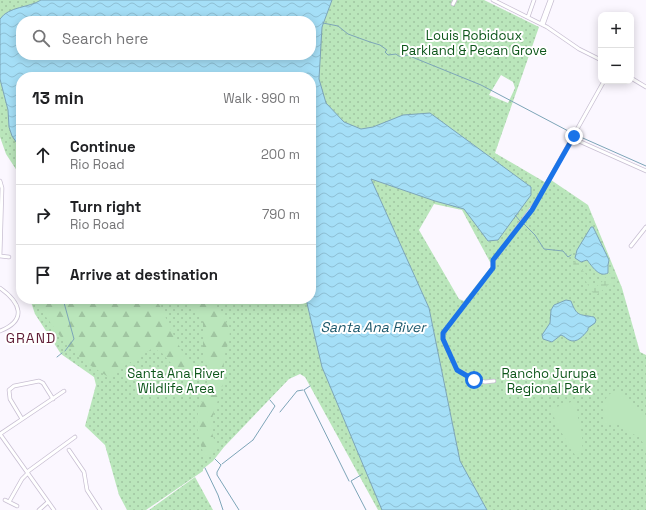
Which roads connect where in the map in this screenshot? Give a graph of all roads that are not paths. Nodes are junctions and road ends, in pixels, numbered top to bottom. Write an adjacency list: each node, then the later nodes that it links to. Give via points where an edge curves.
1 (455, 0): 5 (street)
2 (493, 0): 6 (street)
3 (534, 0): 6 (street)
4 (551, 0): 7 (street)
5 (453, 4)
6 (528, 18): 7 (street)
7 (542, 24): 8 (street)
8 (598, 58)
9 (634, 80): 12 (street)
10 (646, 80): 12 (street)
11 (602, 84): 13 (street)
12 (644, 86)
13 (574, 135): 14 (street); 25 (street, via 532,210 493,260 493,268 443,333 443,339 457,370 474,380)
14 (646, 171)
15 (0, 181): 18 (street)
16 (646, 227): 17 (street)
17 (630, 246)
18 (0, 249): 19 (street)
19 (0, 256): 20 (street)
20 (10, 257)
21 (0, 288): 22 (street)
22 (16, 302)
23 (17, 304): 24 (street, via 19,311 17,320 10,327)
24 (0, 331)
25 (494, 381)
26 (64, 391): 27 (street)
27 (53, 399): 28 (street); 28 (street, via 39,381 14,386 9,390 10,399)
28 (22, 419): 29 (street)
29 (0, 434): 32 (street)
30 (75, 437): 32 (street)
31 (69, 450): 39 (street, via 84,472 87,490)
32 (27, 472): 34 (street); 35 (street)
33 (4, 500): 34 (street)
34 (9, 502): 36 (street)
35 (48, 502): 37 (street); 38 (street)
36 (17, 506)
37 (39, 510)
38 (54, 510)
39 (100, 510)

